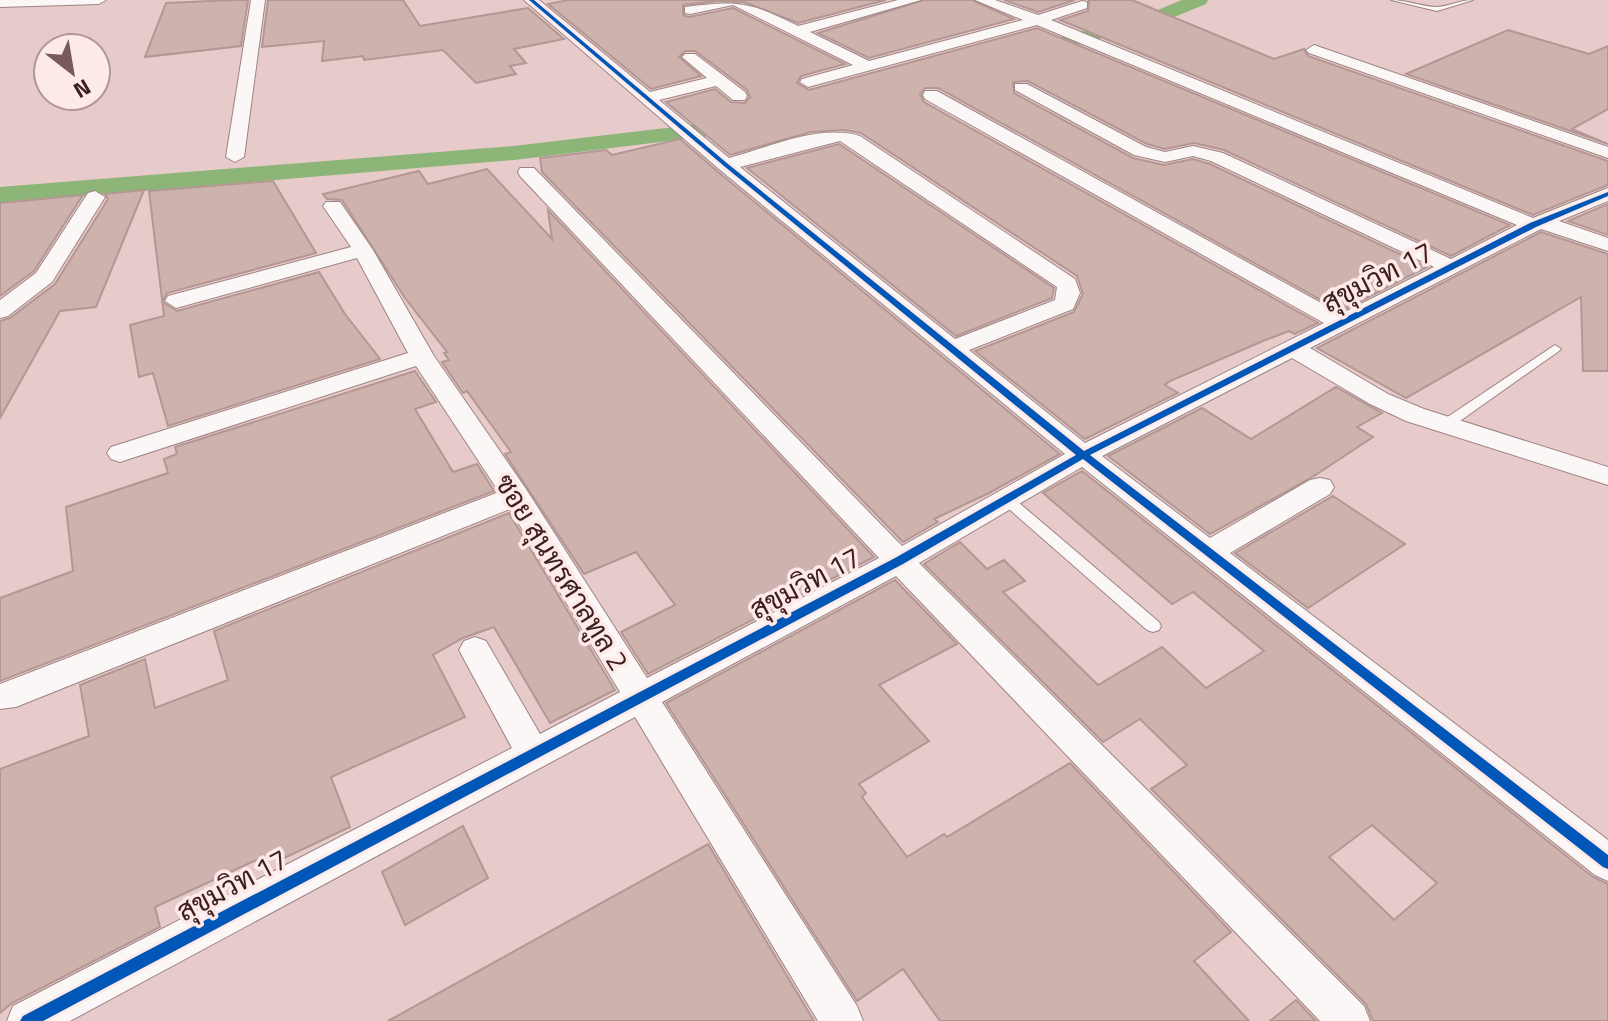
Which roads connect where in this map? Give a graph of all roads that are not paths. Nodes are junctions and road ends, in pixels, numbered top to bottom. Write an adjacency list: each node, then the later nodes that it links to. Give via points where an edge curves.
1 (99, 0): 9 (street)
2 (258, 0): 24 (street)
3 (531, 0): 22 (street)
4 (735, 0): 11 (street); 13 (street)
5 (914, 0): 13 (street)
6 (982, 0): 12 (street)
7 (1394, 0): 8 (lane, via 1437,9)
8 (1470, 0)
9 (0, 3)
10 (1082, 5): 12 (street)
11 (690, 10)
12 (1038, 20): 16 (street); 30 (street)
13 (794, 32): 16 (street)
14 (1314, 50): 23 (street)
15 (690, 57): 17 (street)
16 (867, 66): 18 (street)
17 (719, 80): 21 (street); 22 (street)
18 (808, 82)
19 (1021, 87): 33 (street, via 1140,151 1165,157 1193,151 1217,157)
20 (931, 95): 36 (street)
21 (739, 96)
22 (646, 98): 25 (street)
23 (1608, 153)
24 (235, 157)
25 (726, 165): 38 (street); 38 (street, via 824,138 854,140 1067,284 1065,304)
26 (527, 172): 49 (street)
27 (1608, 194): 30 (street, สุขุมวิท 17)
28 (95, 197): 35 (street, via 44,277)
29 (333, 206): 32 (street, ซอย สุนทรศาลทูล 2)
30 (1537, 224): 31 (street); 33 (street, สุขุมวิท 17)
31 (1608, 245)
32 (363, 250): 34 (street); 40 (street, ซอย สุนทรศาลทูล 2)
33 (1451, 267): 36 (street, สุขุมวิท 17)
34 (176, 301)
35 (0, 311)
36 (1339, 322): 37 (street, สุขุมวิท 17)
37 (1293, 348): 41 (street, via 1379,399); 43 (street, สุขุมวิท 17)
38 (951, 349): 43 (street)
39 (1555, 349): 41 (lane)
40 (422, 356): 42 (street); 46 (street, ซอย สุนทรศาลทูล 2)
41 (1445, 425): 44 (street)
42 (120, 453)
43 (1083, 455): 47 (street, สุขุมวิท 17); 48 (street)
44 (1608, 476)
45 (1320, 487): 48 (street)
46 (516, 496): 52 (street); 53 (street, ซอย สุนทรศาลทูล 2)
47 (1006, 499): 49 (street, สุขุมวิท 17); 50 (lane)
48 (1209, 552): 55 (street)
49 (899, 561): 53 (street, สุขุมวิท 17); 58 (street)
50 (1153, 626)
51 (475, 650): 54 (street)
52 (4, 697)
53 (641, 697): 54 (street, สุขุมวิท 17); 57 (street, ซอย สุนทรศาลทูล 2)
54 (533, 754): 56 (street, สุขุมวิท 17)
55 (1608, 863)
56 (28, 1021)
57 (842, 1021)
58 (1349, 1021)

